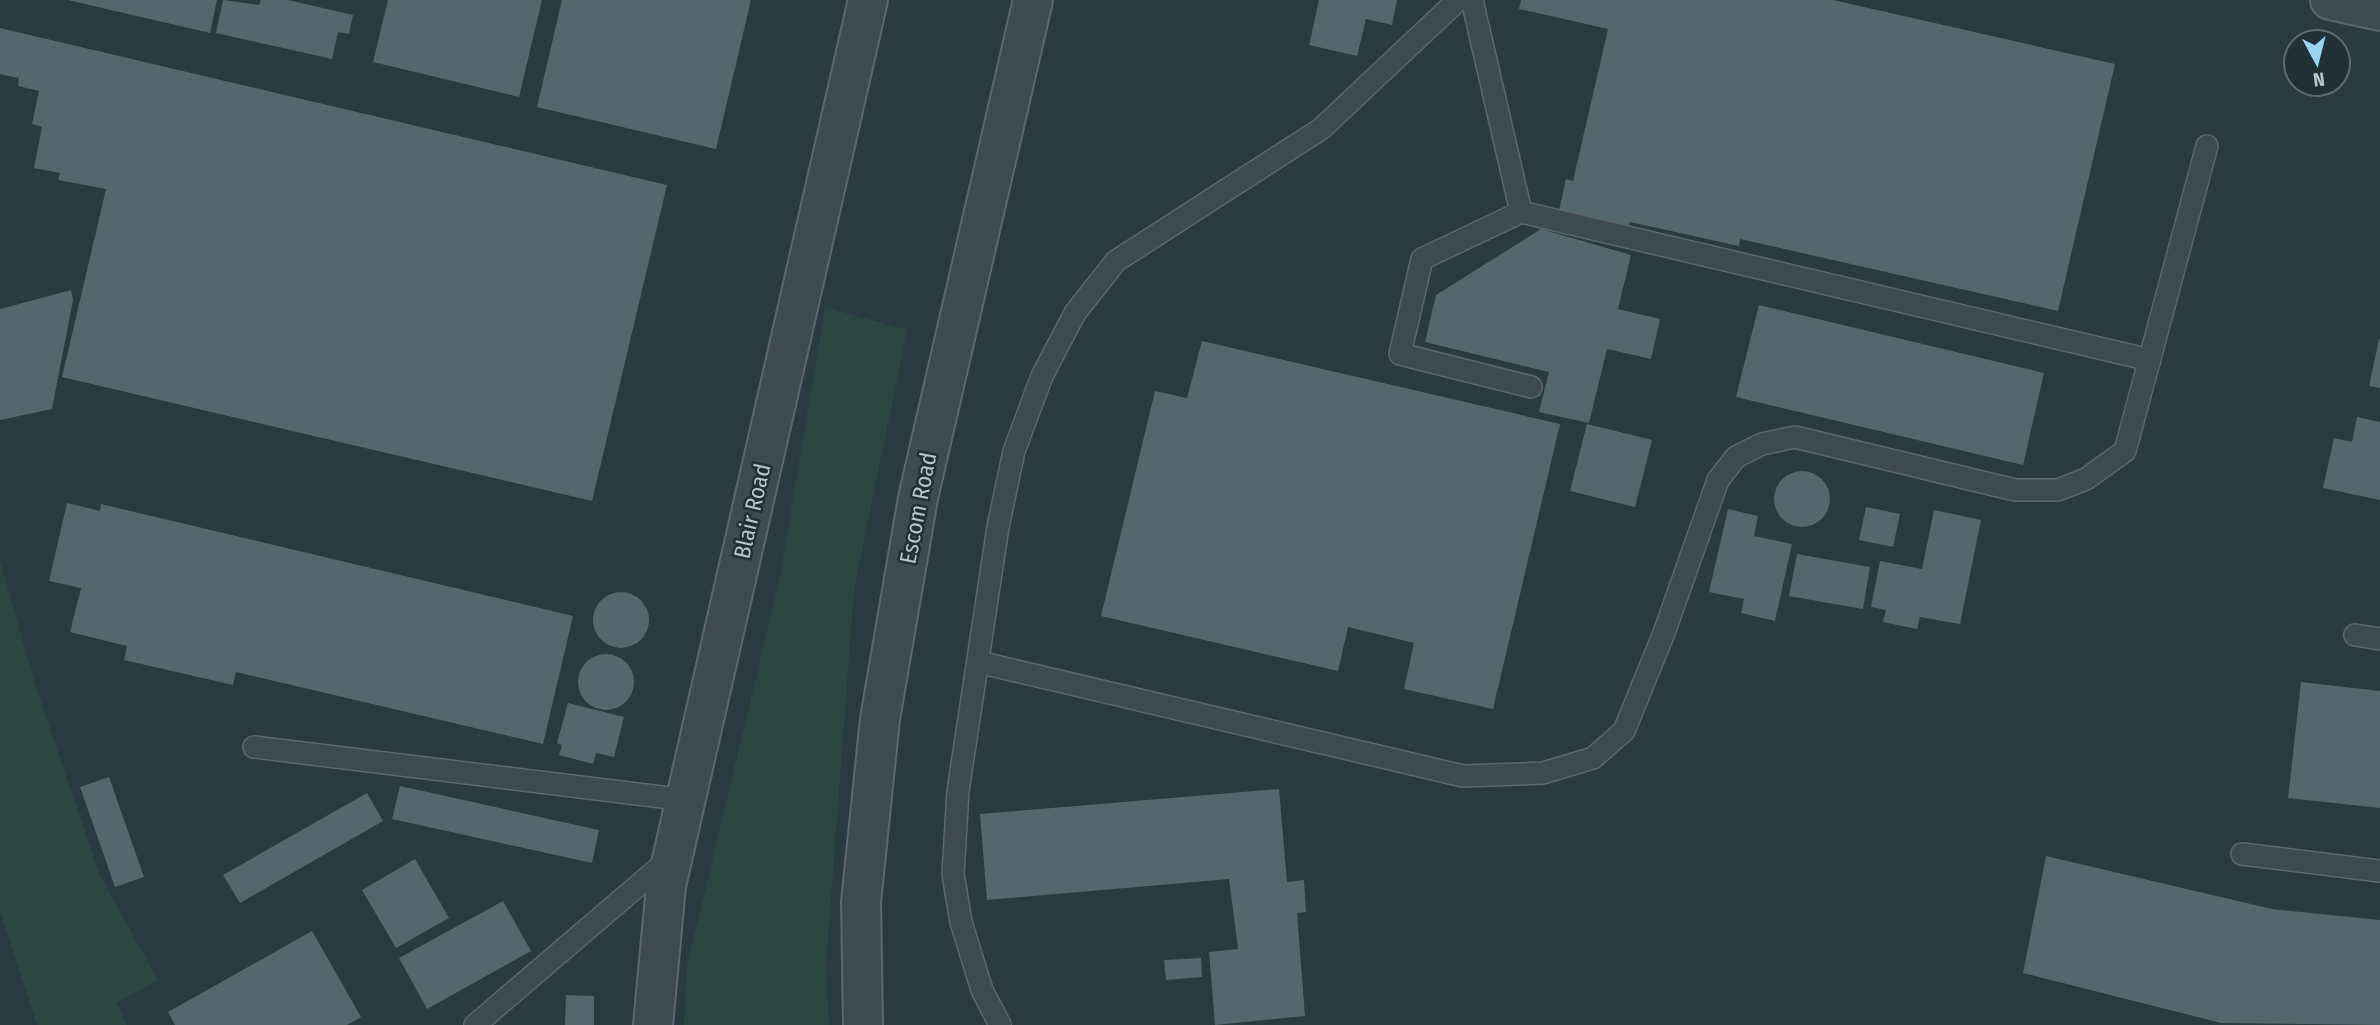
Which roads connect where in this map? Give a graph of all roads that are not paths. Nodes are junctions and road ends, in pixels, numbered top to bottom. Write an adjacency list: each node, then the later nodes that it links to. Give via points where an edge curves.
1 (868, 0): 15 (street, Blair Road)
2 (1033, 0): 21 (street, Escom Road, via 919,498 880,719 861,902)
3 (1458, 0): 13 (lane, via 1321,130 1115,261 1075,313 1042,376 1014,452)
4 (1472, 0): 8 (lane)
5 (2330, 0): 6 (street)
6 (2380, 11)
7 (2207, 146): 9 (lane)
8 (1521, 212): 9 (lane); 10 (lane, via 1422,258 1400,354)
9 (2150, 360): 13 (lane, via 2125,451 2086,479 2058,490 2015,490 1795,438 1762,444 1736,457 1718,480 1624,731 1593,758 1543,773 1463,776)
10 (1531, 387)
11 (2355, 635): 12 (lane)
12 (2380, 639)
13 (978, 662): 22 (lane, via 958,791 953,874 967,949)
14 (254, 747): 15 (lane)
15 (686, 800): 16 (street, Blair Road)
16 (674, 855): 19 (lane); 20 (street, Blair Road, via 666,886)
17 (2242, 855): 18 (lane)
18 (2380, 870)
19 (475, 1025)
20 (653, 1025)
21 (863, 1025)
22 (1000, 1025)

